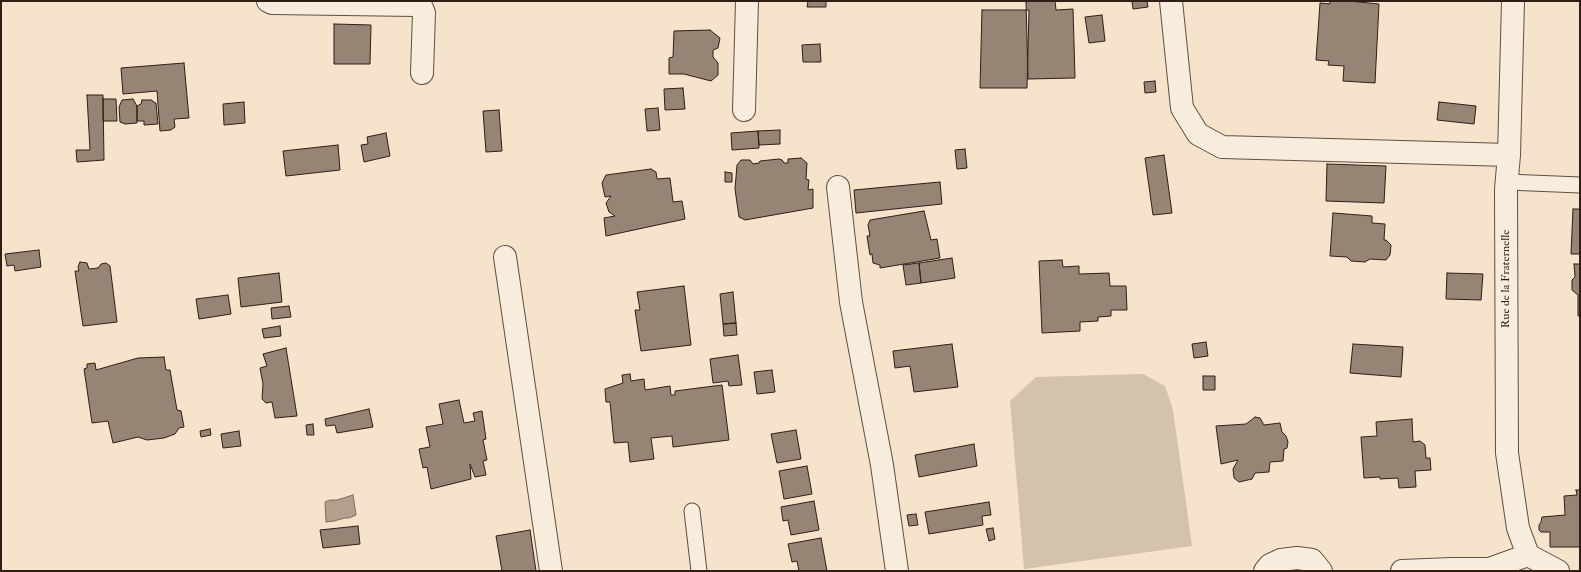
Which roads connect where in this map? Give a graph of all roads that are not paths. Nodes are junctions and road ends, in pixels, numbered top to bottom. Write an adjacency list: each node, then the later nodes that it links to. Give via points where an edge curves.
1 (268, 1): 5 (street, via 272,4 416,5 422,8 424,13)
2 (747, 1): 6 (street)
3 (1171, 1): 7 (street, via 1182,108 1198,134 1222,147)
4 (1513, 1): 7 (street, Rue de la Fraternelle)
5 (422, 73)
6 (744, 110)
7 (1509, 155): 8 (street, Rue de la Fraternelle)
8 (1507, 182): 9 (lane); 13 (street, Rue de la Fraternelle, via 1507,453 1518,528)
9 (1580, 185)
10 (838, 187): 16 (street, via 851,302 882,465)
11 (505, 257): 14 (street)
12 (692, 511): 15 (lane)
13 (1528, 555): 19 (street, via 1489,569); 20 (street)
14 (551, 571)
15 (699, 571)
16 (897, 571)
17 (1265, 571): 18 (street, via 1270,565 1281,560 1297,558 1312,560)
18 (1321, 571)
19 (1402, 571)
20 (1558, 571)

